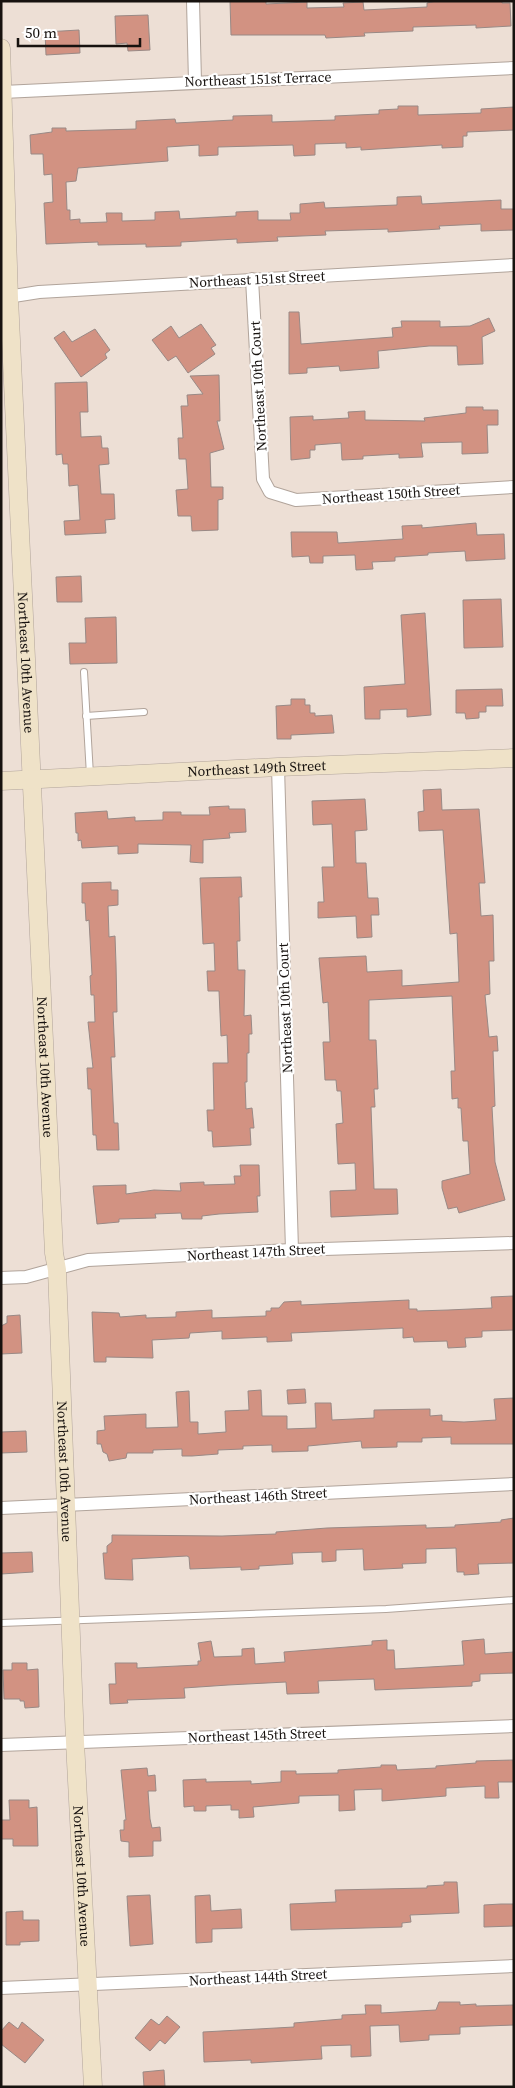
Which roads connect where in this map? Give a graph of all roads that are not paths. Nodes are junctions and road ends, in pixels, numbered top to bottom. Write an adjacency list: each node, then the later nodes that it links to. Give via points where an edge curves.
1 (192, 1): 4 (street)
2 (1, 48): 5 (street, Northeast 10th Avenue)
3 (514, 68): 4 (street, Northeast 151st Terrace)
4 (196, 82): 5 (street, Northeast 151st Terrace)
5 (3, 92): 8 (street, Northeast 10th Avenue)
6 (514, 265): 7 (street, Northeast 151st Street)
7 (252, 279): 8 (street, Northeast 151st Street, via 39,292); 10 (street, Northeast 10th Court, via 263,479)
8 (5, 298): 17 (street, Northeast 10th Avenue)
9 (514, 486): 10 (street, Northeast 150th Street, via 296,500)
10 (270, 492)
11 (84, 672): 13 (lane)
12 (144, 712): 13 (lane)
13 (86, 716): 16 (lane)
14 (514, 758): 15 (street, Northeast 149th Street)
15 (278, 767): 16 (street, Northeast 149th Street); 20 (street, Northeast 10th Court)
16 (90, 777): 17 (street, Northeast 149th Street)
17 (31, 780): 18 (street, Northeast 149th Street); 21 (street, Northeast 10th Avenue)
18 (1, 781)
19 (514, 1243): 20 (street, Northeast 147th Street)
20 (292, 1250): 21 (street, Northeast 147th Street, via 88,1260)
21 (57, 1270): 22 (street, Northeast 147th Street, via 26,1277); 24 (street, Northeast 10th Avenue)
22 (1, 1278)
23 (514, 1484): 24 (street, Northeast 146th Street)
24 (68, 1505): 25 (street, Northeast 146th Street); 27 (street, Northeast 10th Avenue)
25 (1, 1508)
26 (514, 1600): 27 (lane, via 386,1609)
27 (71, 1619): 28 (lane); 30 (street, Northeast 10th Avenue)
28 (1, 1623)
29 (514, 1726): 30 (street, Northeast 145th Street)
30 (75, 1742): 31 (street, Northeast 145th Street); 33 (street, Northeast 10th Avenue)
31 (1, 1745)
32 (514, 1966): 33 (street, Northeast 144th Street)
33 (89, 1984): 34 (street, Northeast 144th Street); 35 (street, Northeast 10th Avenue)
34 (1, 1988)
35 (93, 2087)

